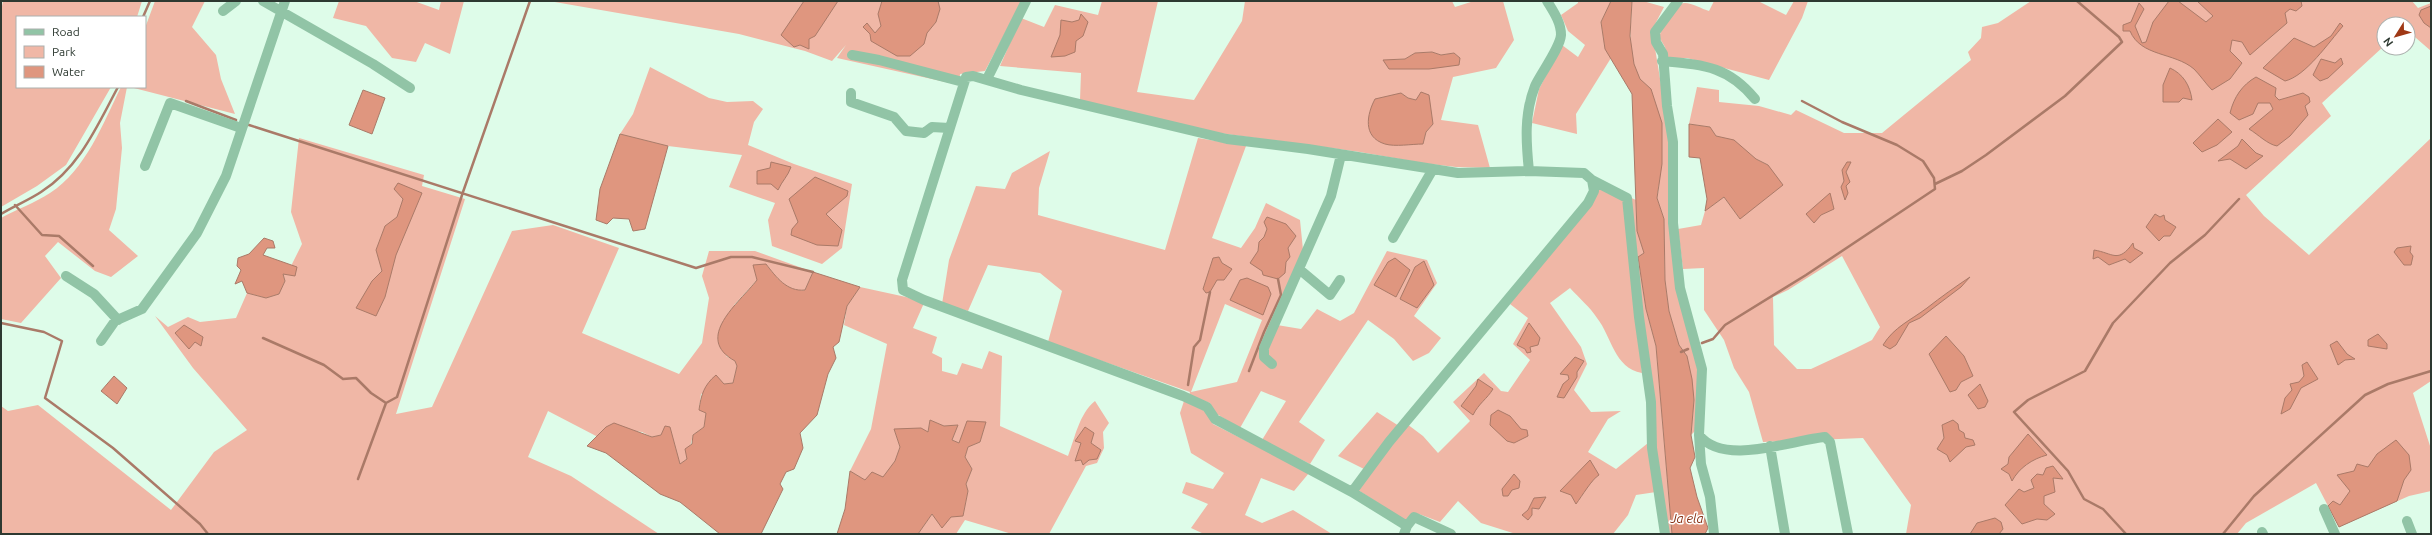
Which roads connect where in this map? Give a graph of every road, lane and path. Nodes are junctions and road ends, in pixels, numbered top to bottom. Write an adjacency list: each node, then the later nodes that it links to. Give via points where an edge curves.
1 (236, 1): 7 (street)
2 (263, 1): 8 (street)
3 (285, 1): 8 (street)
4 (1026, 1): 11 (street)
5 (1547, 1): 21 (street, via 1559,23 1561,36 1538,79 1531,101 1526,132)
6 (1678, 1): 10 (street, via 1655,32 1656,42 1663,54)
7 (223, 11)
8 (281, 11): 13 (street); 16 (street)
9 (852, 55): 12 (street)
10 (1662, 61): 15 (street, via 1722,70 1742,83); 30 (street, via 1673,142 1673,223 1677,261 1682,294 1702,369)
11 (986, 79): 12 (street, via 968,76); 18 (street, via 1226,139)
12 (963, 82): 17 (street)
13 (410, 88)
14 (851, 93): 17 (street, via 851,102 894,117 906,131 924,133 932,127)
15 (1755, 99)
16 (241, 128): 19 (street, via 170,103); 27 (street, via 226,176 197,233 142,309)
17 (949, 128): 32 (street, via 902,280 903,290 1183,396 1207,407 1215,419)
18 (1341, 155): 20 (street); 24 (street, via 1331,196)
19 (145, 166)
20 (1433, 169): 21 (street, via 1458,173); 23 (street)
21 (1529, 171): 22 (street, via 1584,173)
22 (1592, 180): 32 (street, via 1594,191 1588,203 1388,442); 37 (street, via 1627,198 1651,402 1652,448)
23 (1393, 238)
24 (1299, 269): 26 (street, via 1330,294); 29 (street, via 1264,348 1264,357)
25 (66, 276): 27 (street, via 94,294)
26 (1340, 280)
27 (118, 320): 28 (street)
28 (101, 341)
29 (1272, 364)
30 (1699, 436): 31 (street, via 1705,442 1740,452); 38 (street, via 1701,464 1710,497)
31 (1770, 446): 39 (street); 40 (street, via 1825,437 1830,442)
32 (1352, 492): 35 (street)
33 (2324, 509): 41 (street)
34 (2407, 521): 42 (street)
35 (1405, 530): 36 (street, via 1414,517)
36 (1451, 534)
37 (1665, 534)
38 (1714, 534)
39 (1785, 534)
40 (1848, 534)
41 (2335, 534)
42 (2412, 534)

